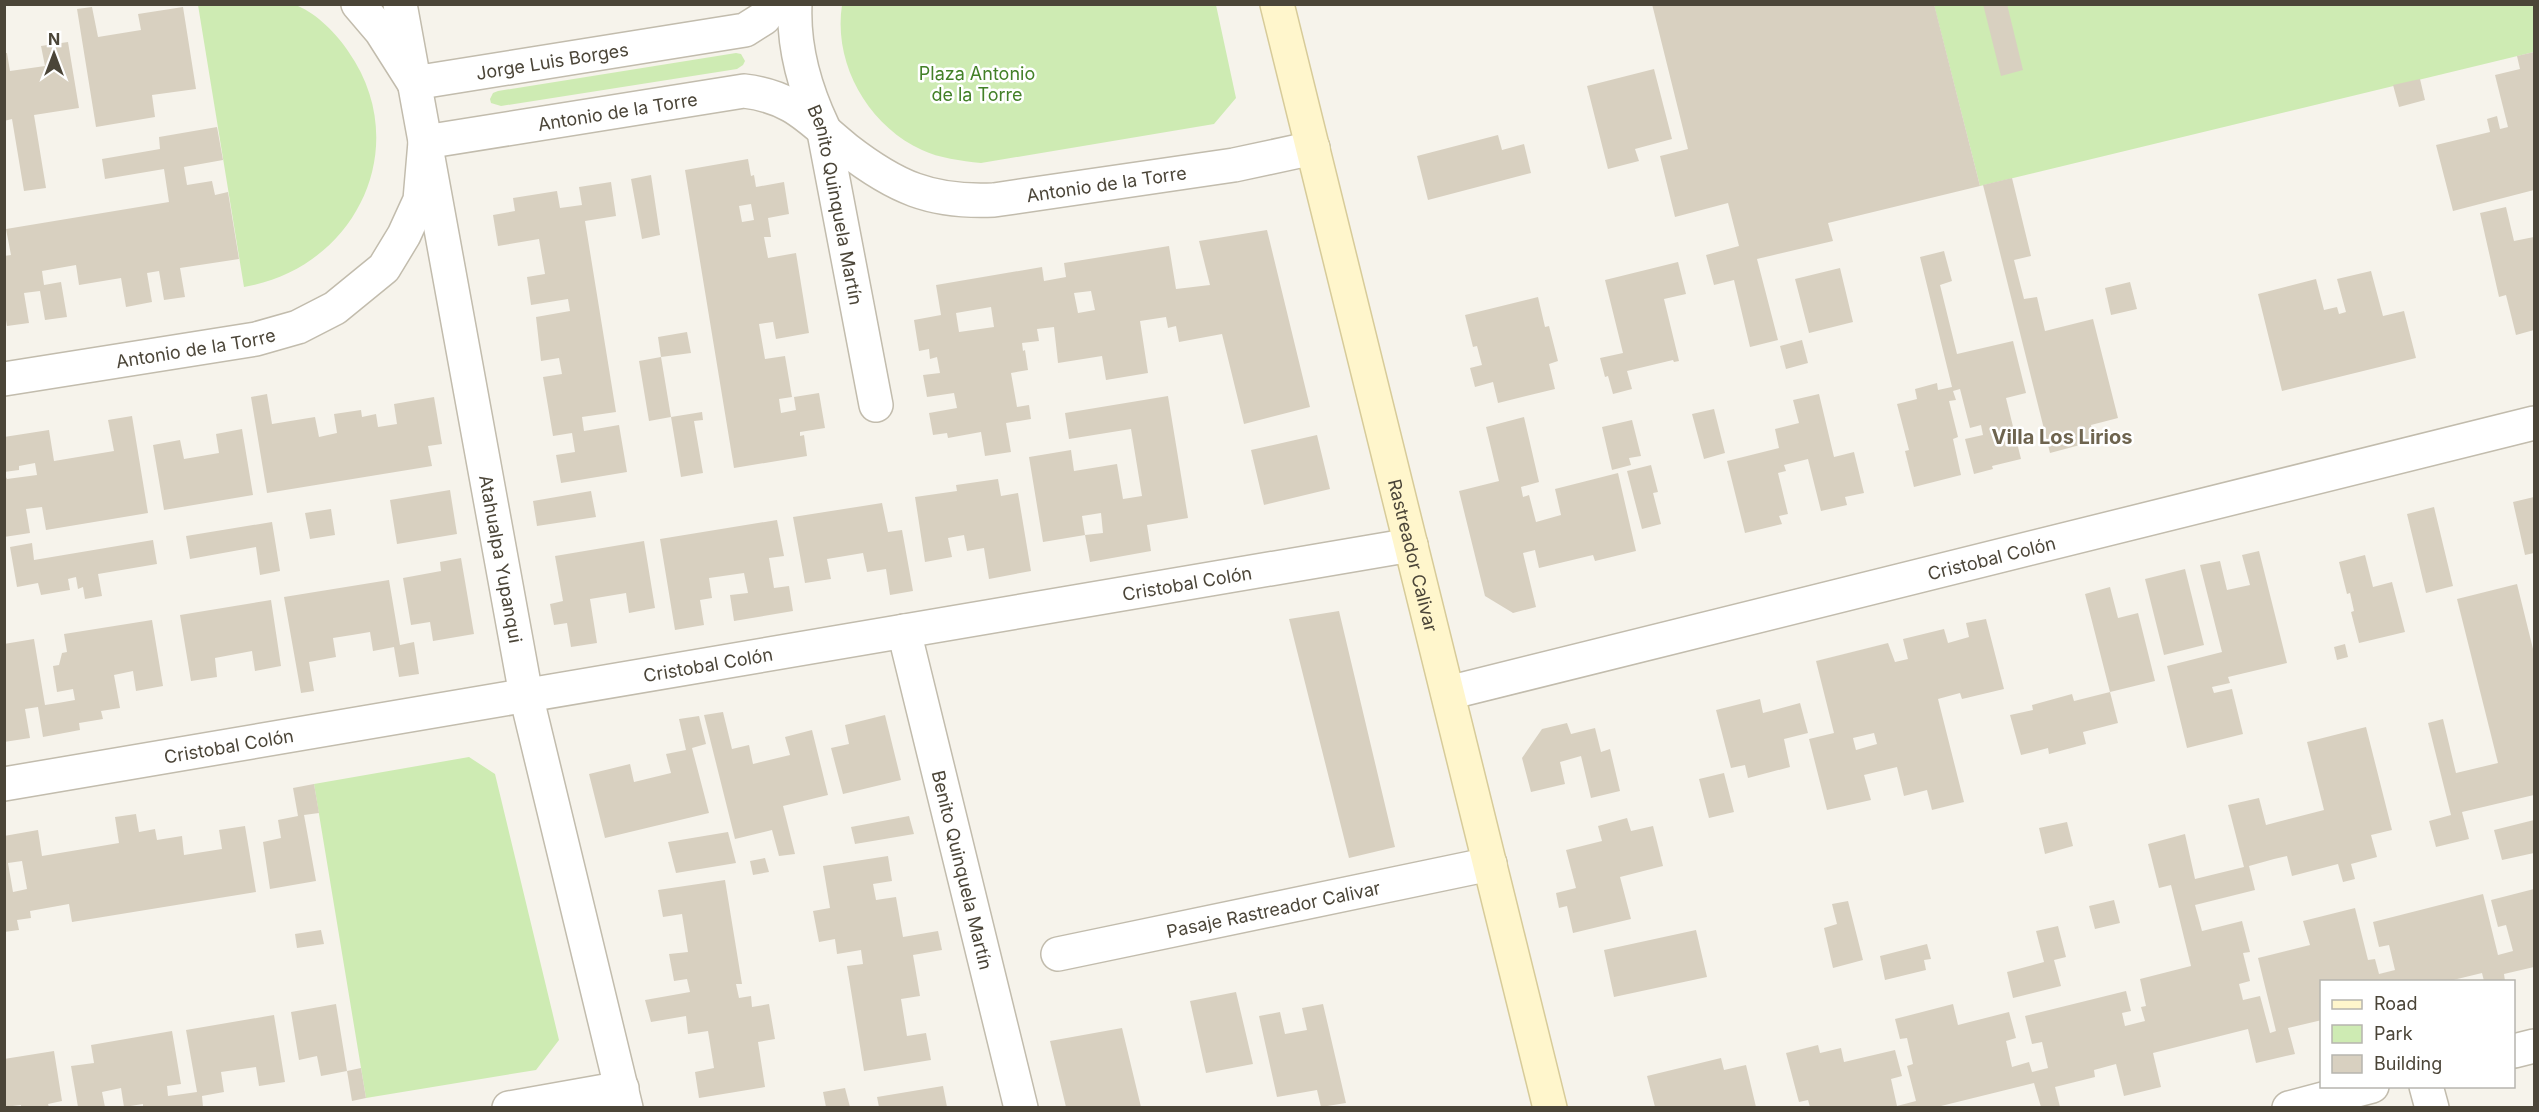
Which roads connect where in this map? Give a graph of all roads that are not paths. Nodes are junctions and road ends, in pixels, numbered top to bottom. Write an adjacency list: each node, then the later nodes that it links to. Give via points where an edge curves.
1 (358, 4): 6 (street, via 381,31)
2 (400, 4): 6 (street, Atahualpa Yupanqui)
3 (775, 4): 6 (street, Jorge Luis Borges, via 764,18 745,30)
4 (795, 4): 7 (street, Benito Quinquela Martín, via 796,44 812,103)
5 (1277, 4): 9 (main road, Rastreador Calivar)
6 (414, 83): 8 (street, Atahualpa Yupanqui)
7 (823, 127): 8 (street, Antonio de la Torre, via 807,114 766,94 744,91); 9 (street, Antonio de la Torre, via 897,183 929,195 962,201 994,200 1234,165); 11 (street, Benito Quinquela Martín)
8 (425, 142): 10 (street, Antonio de la Torre, via 420,200 404,235 384,268 334,308 298,327 256,339); 16 (street, Atahualpa Yupanqui)
9 (1313, 148): 13 (main road, Rastreador Calivar)
10 (4, 379)
11 (876, 405)
12 (2535, 423): 15 (street, Cristobal Colón)
13 (1411, 545): 14 (street, Cristobal Colón); 15 (main road, Rastreador Calivar)
14 (904, 631): 16 (street, Cristobal Colón); 26 (street, Benito Quinquela Martín)
15 (1448, 693): 18 (main road, Rastreador Calivar)
16 (526, 695): 17 (street, Cristobal Colón); 24 (street, Atahualpa Yupanqui)
17 (4, 784)
18 (1490, 864): 19 (street, Pasaje Rastreador Calivar); 27 (main road, Rastreador Calivar)
19 (1058, 954)
20 (2535, 1046): 21 (street)
21 (2515, 1051)
22 (2364, 1088): 28 (street)
23 (2427, 1088): 29 (street)
24 (624, 1098): 25 (street)
25 (509, 1107)
26 (1021, 1107)
27 (1550, 1107)
28 (2289, 1107)
29 (2432, 1107)

